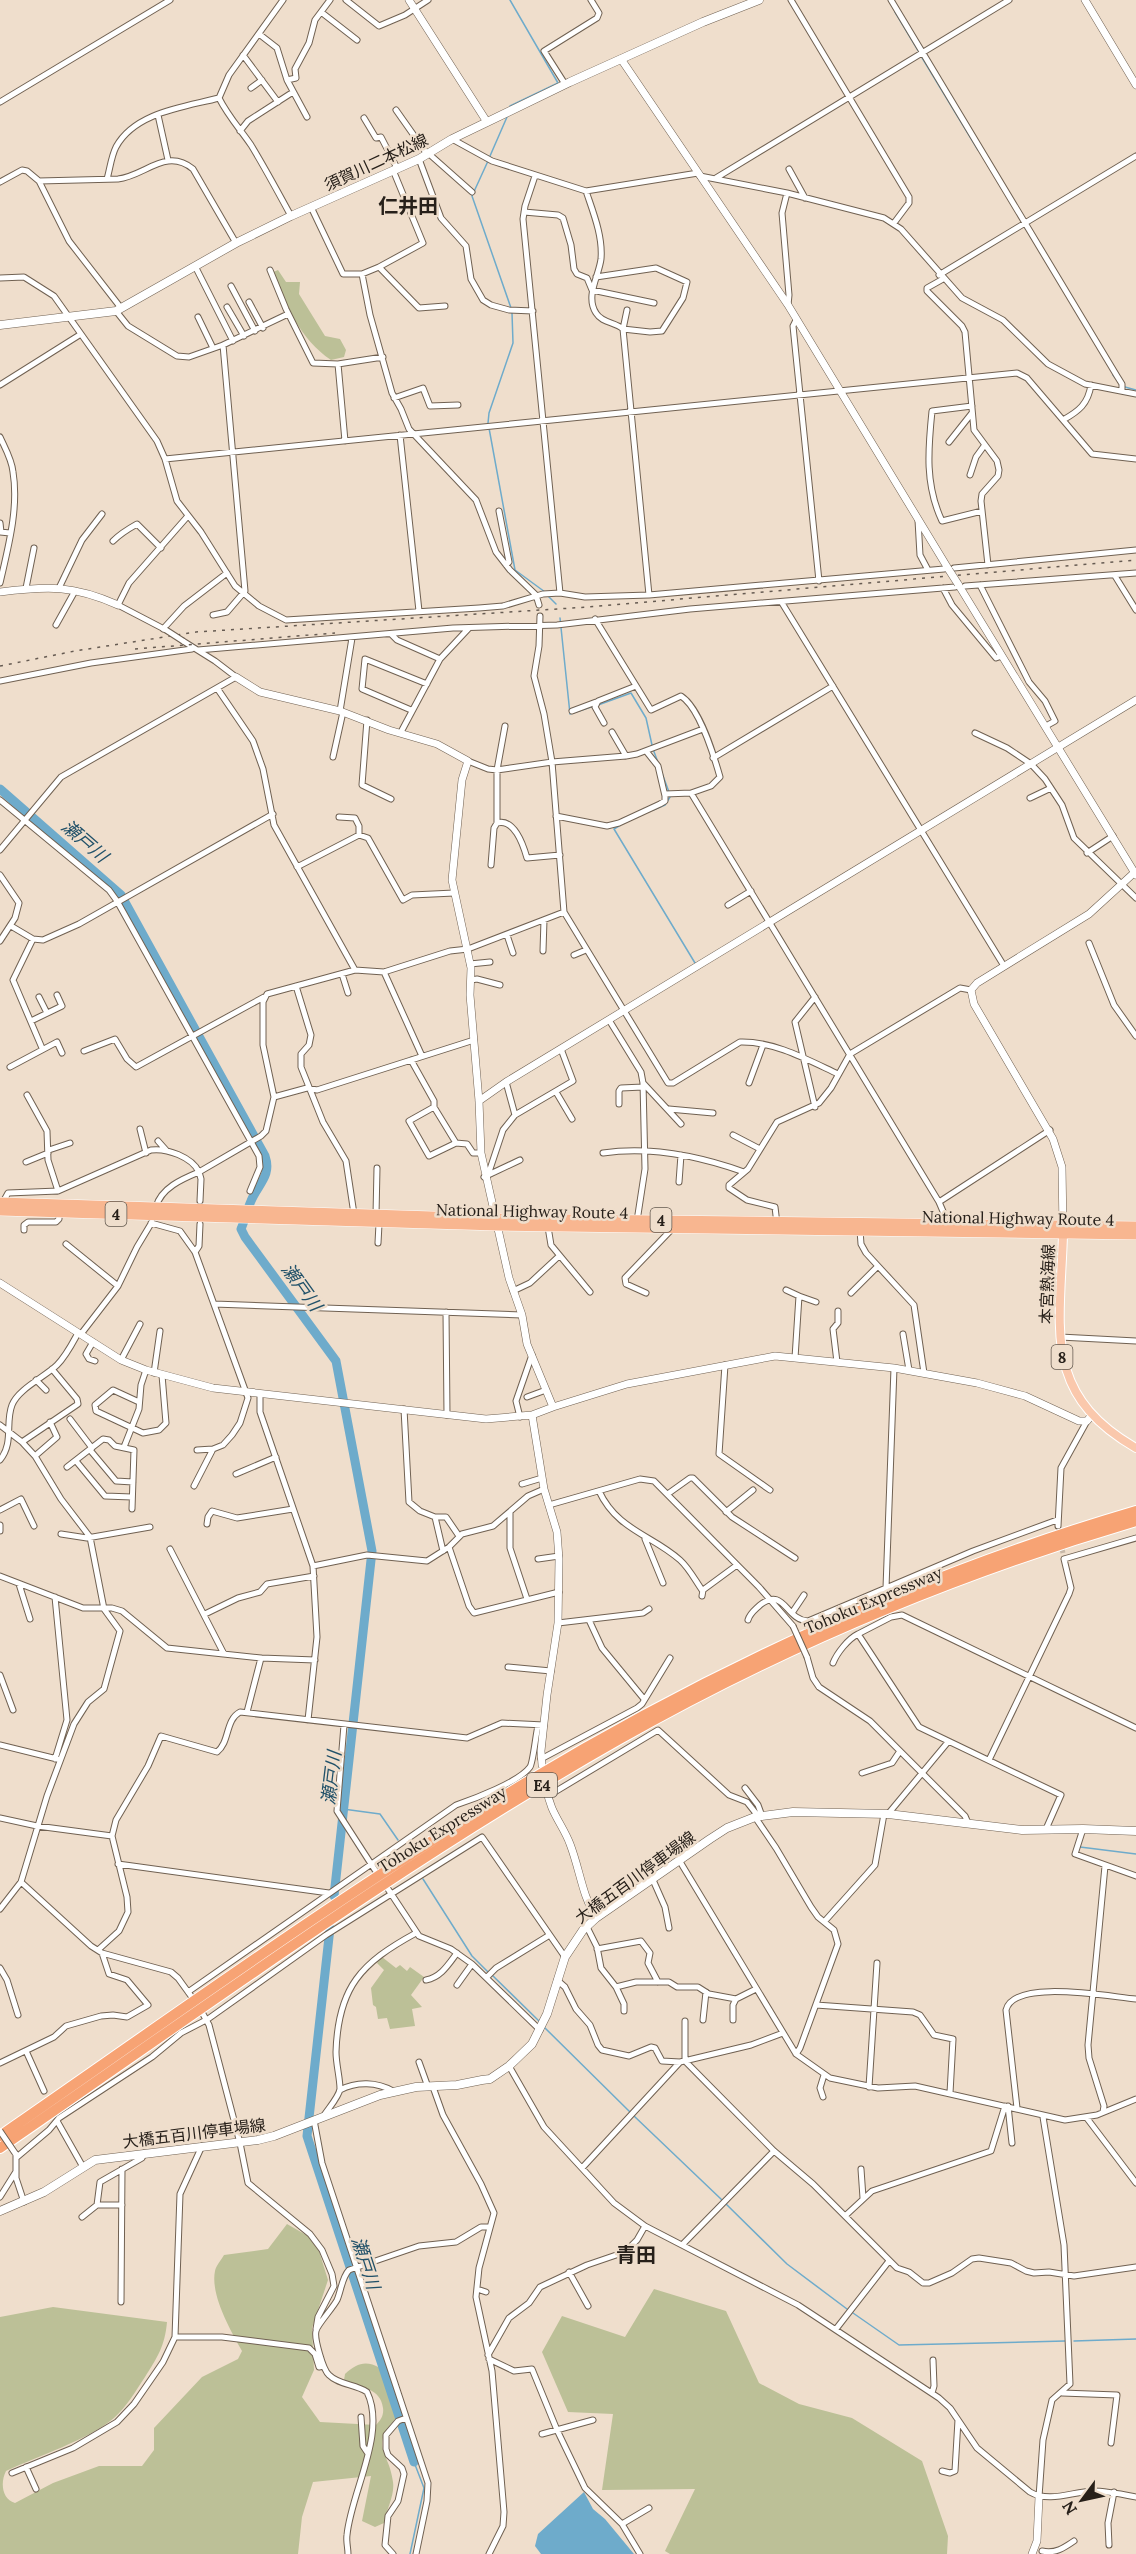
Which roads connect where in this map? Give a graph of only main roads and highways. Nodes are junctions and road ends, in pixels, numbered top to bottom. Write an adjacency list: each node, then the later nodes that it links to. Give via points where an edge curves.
1 (759, 0): 2 (main road, 須賀川二本松線, via 565,84 418,159 291,216 119,309)
2 (0, 325)
3 (1, 1205): 4 (highway, National Highway Route 4 / 4); 4 (highway, National Highway Route 4 / 4, via 59,1212)
4 (154, 1215): 5 (highway, National Highway Route 4 / 4)
5 (259, 1215): 6 (highway, National Highway Route 4 / 4); 6 (highway, National Highway Route 4 / 4, via 354,1214)
6 (377, 1219): 7 (highway, National Highway Route 4 / 4)
7 (496, 1222): 8 (highway, National Highway Route 4 / 4); 8 (highway, National Highway Route 4 / 4, via 548,1227)
8 (638, 1224): 9 (highway, National Highway Route 4 / 4); 9 (highway, National Highway Route 4 / 4, via 672,1229)
9 (777, 1226): 11 (highway, National Highway Route 4 / 4)
10 (1136, 1226): 12 (highway, National Highway Route 4 / 4)
11 (860, 1227): 12 (highway, National Highway Route 4 / 4); 12 (highway, National Highway Route 4 / 4, via 948,1224)
12 (1063, 1230): 13 (highway, National Highway Route 4 / 4); 14 (main road, 本宮熱海線 / 8, via 1062,1360 1089,1418)
13 (1136, 1235)
14 (1136, 1448)
15 (1136, 1511): 18 (highway, Tohoku Expressway / E4, via 1014,1550 889,1597 756,1658 616,1730 370,1881)
16 (1136, 1521): 19 (highway, Tohoku Expressway / E4, via 1017,1559 852,1623 620,1739 368,1894)
17 (1136, 1831): 20 (main road, 大橋五百川停車場線, via 1022,1830 886,1814 793,1812 758,1816 727,1828 596,1918 565,1957 532,2044 490,2079 393,2091 274,2136 240,2143 95,2160 44,2192)
18 (0, 2136)
19 (0, 2148)
20 (0, 2211)

